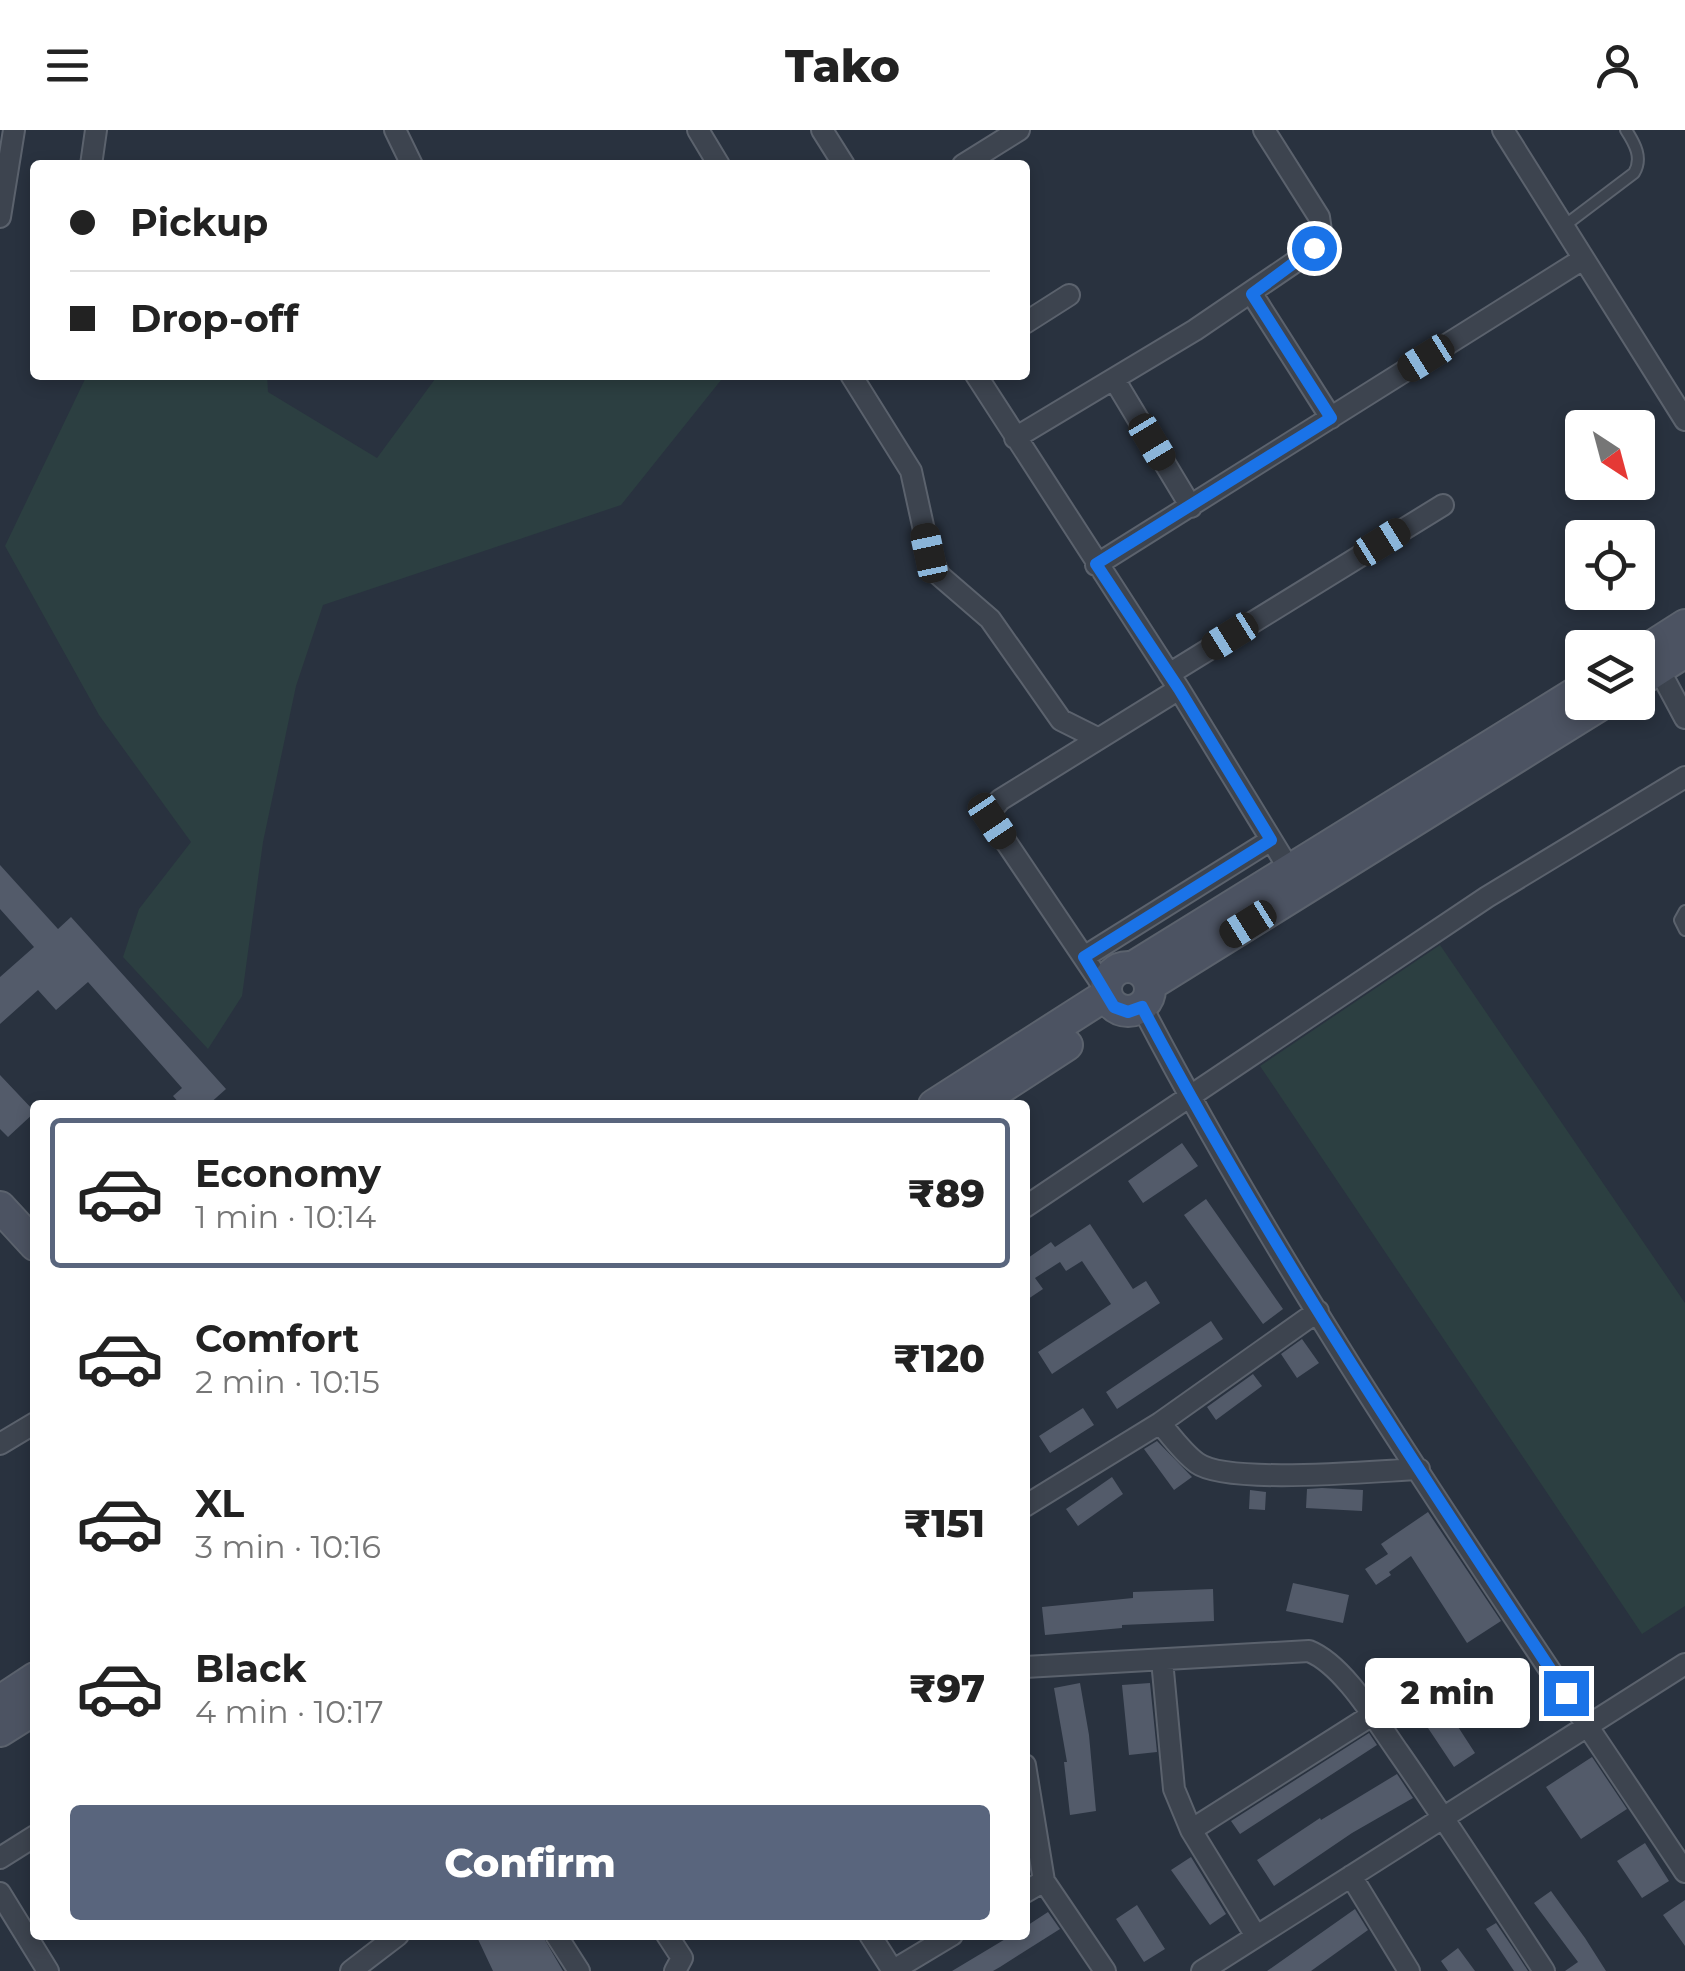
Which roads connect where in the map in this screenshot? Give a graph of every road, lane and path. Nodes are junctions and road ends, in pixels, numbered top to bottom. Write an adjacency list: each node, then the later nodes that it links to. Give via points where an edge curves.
1 (14, 130): 15 (street)
2 (96, 130): 10 (street)
3 (396, 130): 11 (street)
4 (698, 130): 12 (street)
5 (822, 130): 13 (street)
6 (1019, 130): 14 (street)
7 (1264, 130): 18 (street, via 1323,227 1314,248)
8 (1503, 130): 16 (street)
9 (1626, 130): 16 (lane, via 1638,154 1634,173)
10 (92, 160)
11 (410, 160)
12 (716, 160)
13 (841, 160)
14 (971, 160)
15 (0, 217)
16 (1564, 227): 17 (street)
17 (1584, 259): 24 (street); 25 (street)
18 (1252, 294): 21 (street); 24 (street)
19 (1069, 295): 20 (street)
20 (1030, 320)
21 (1114, 379): 26 (street); 28 (street)
22 (854, 380): 39 (street, via 911,471 939,576 990,619 1061,720)
23 (979, 380): 26 (street)
24 (1331, 418): 28 (street)
25 (1685, 420)
26 (1015, 438): 29 (street)
27 (1443, 504): 35 (street)
28 (1191, 506): 29 (street)
29 (1096, 564): 35 (street)
30 (1685, 625): 32 (main road)
31 (1685, 652): 33 (main road)
32 (1655, 654)
33 (1655, 661)
34 (1655, 678): 37 (street)
35 (1174, 681): 39 (street); 41 (street)
36 (1565, 700): 42 (main road)
37 (1685, 718)
38 (1575, 720): 46 (main road)
39 (1097, 738): 45 (street, via 990,812)
40 (1685, 777): 47 (street, via 1486,897)
41 (1271, 840): 42 (street); 45 (street)
42 (1291, 872): 46 (main road)
43 (1685, 911): 44 (lane)
44 (1685, 930)
45 (1084, 957): 46 (street)
46 (1126, 992): 47 (street); 48 (main road); 49 (main road)
47 (1189, 1098): 50 (street); 53 (street)
48 (942, 1100)
49 (982, 1100)
50 (1030, 1204)
51 (1, 1210): 52 (main road)
52 (30, 1240)
53 (1318, 1312): 54 (street); 57 (street)
54 (1160, 1423): 57 (street, via 1197,1463 1216,1472); 58 (street)
55 (30, 1427): 56 (street)
56 (0, 1444)
57 (1419, 1470): 66 (street)
58 (1030, 1503)
59 (1162, 1660): 61 (street); 65 (street, via 1308,1650 1334,1667); 70 (street, via 1170,1768)
60 (1685, 1664): 66 (street)
61 (1030, 1666)
62 (30, 1681): 63 (main road)
63 (0, 1700)
64 (30, 1712): 67 (main road)
65 (1372, 1715): 69 (street); 70 (street)
66 (1587, 1725): 69 (street); 73 (street)
67 (0, 1731)
68 (1030, 1795): 75 (street)
69 (1444, 1817): 74 (street); 92 (street)
70 (1191, 1830): 78 (street)
71 (30, 1839): 72 (street)
72 (0, 1858)
73 (1685, 1872)
74 (1350, 1876): 78 (street); 91 (street)
75 (1044, 1880): 76 (street); 89 (street)
76 (1030, 1889)
77 (0, 1893): 84 (street)
78 (1256, 1936): 90 (street)
79 (391, 1940): 85 (street)
80 (559, 1940): 86 (street)
81 (669, 1940): 87 (street, via 682,1958)
82 (873, 1940): 88 (street)
83 (944, 1940): 88 (street)
84 (48, 1971)
85 (351, 1971)
86 (579, 1971)
87 (674, 1971)
88 (892, 1971)
89 (1104, 1971)
90 (1202, 1971)
91 (1409, 1971)
92 (1544, 1971)

